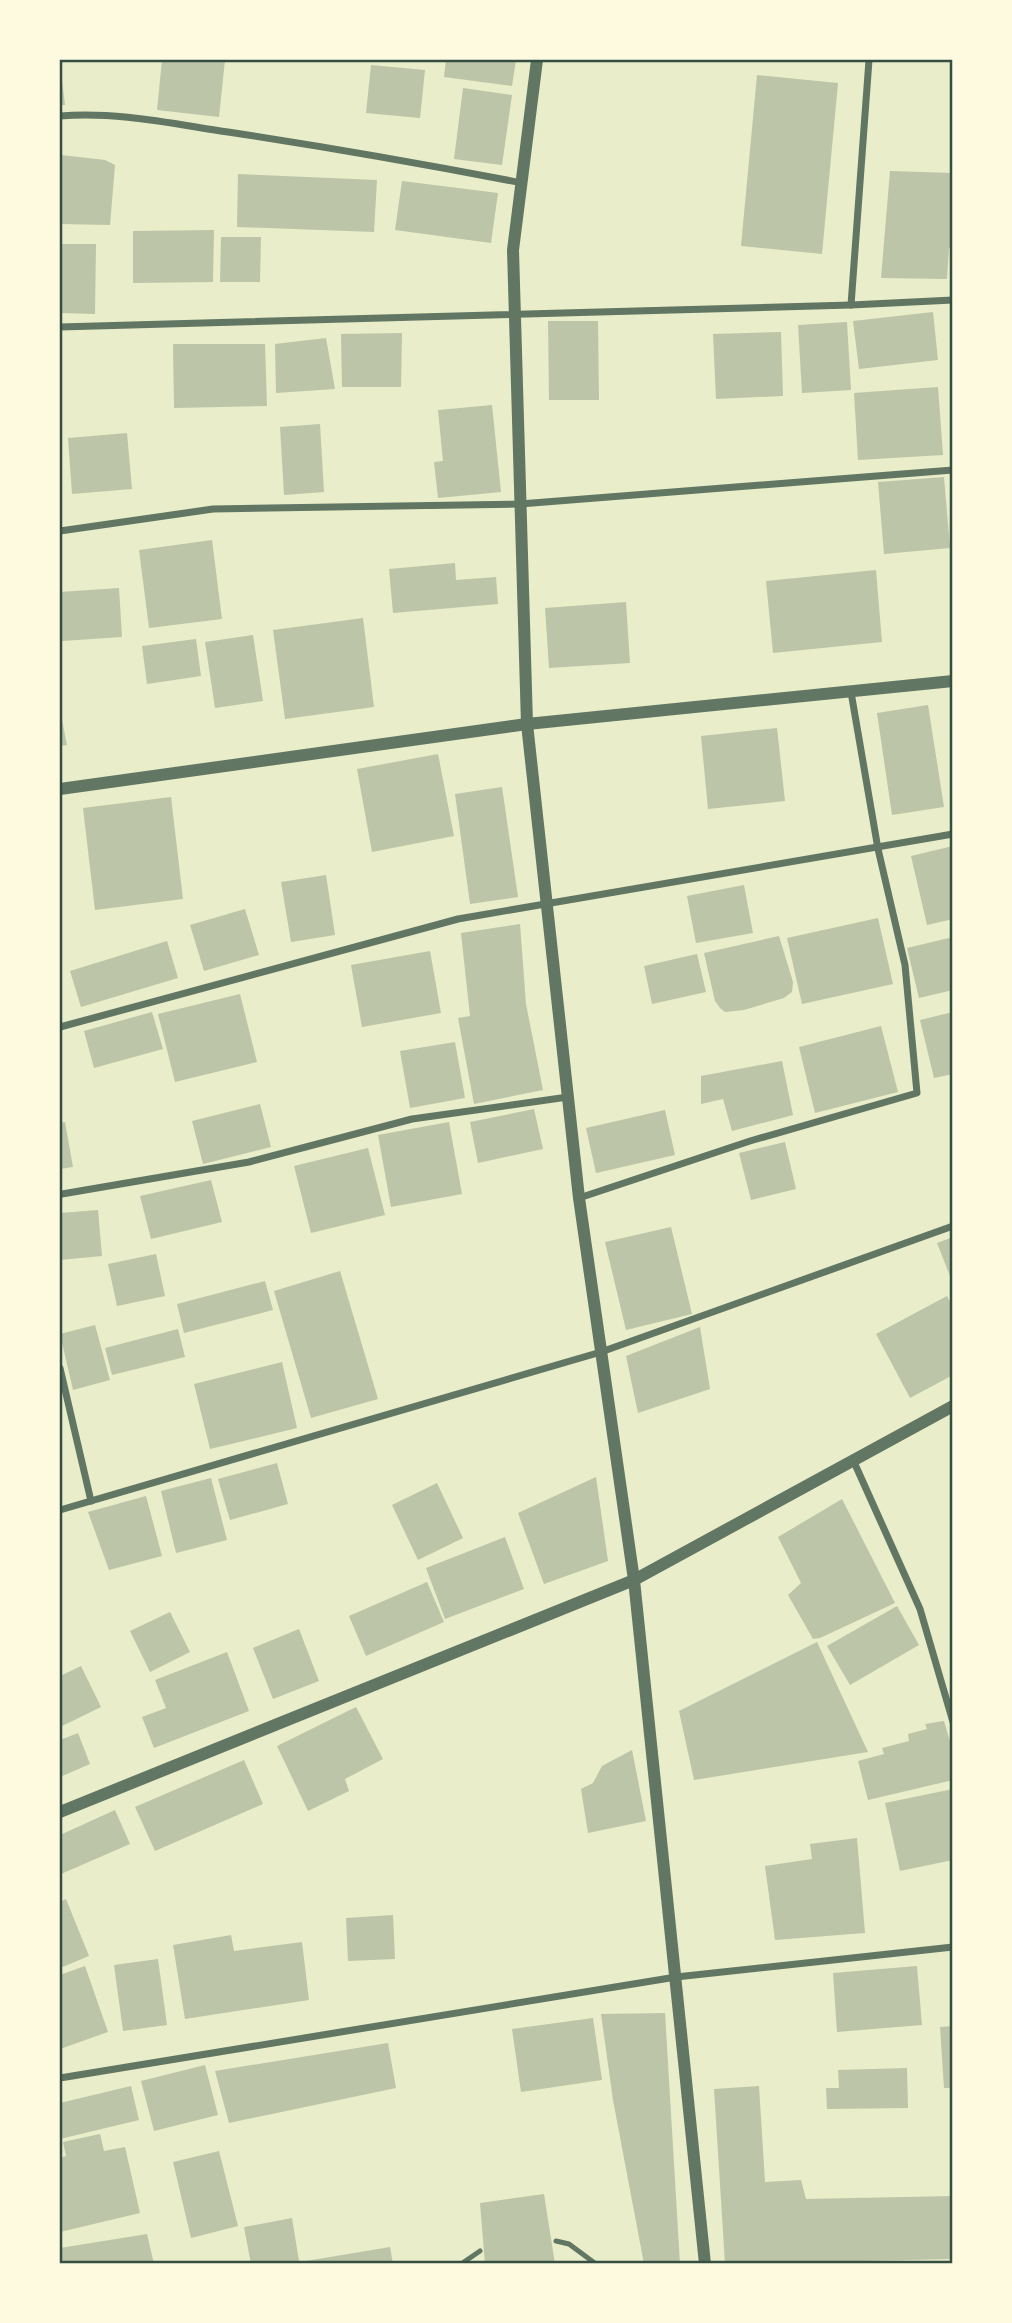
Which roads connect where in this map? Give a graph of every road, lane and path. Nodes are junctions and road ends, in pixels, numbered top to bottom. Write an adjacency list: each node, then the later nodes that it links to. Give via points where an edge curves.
1 (537, 60): 4 (street)
2 (869, 60): 6 (street)
3 (60, 116): 4 (street, via 85,114 192,127)
4 (522, 183): 7 (street, via 513,250)
5 (953, 300): 6 (street)
6 (851, 305): 7 (street)
7 (514, 312): 8 (street); 10 (street)
8 (60, 327)
9 (953, 470): 10 (street)
10 (520, 504): 11 (street, via 213,509); 14 (street)
11 (60, 531)
12 (953, 681): 13 (street)
13 (851, 692): 14 (street); 17 (street)
14 (527, 724): 15 (street); 18 (street)
15 (60, 789)
16 (953, 834): 17 (street)
17 (877, 849): 18 (street); 22 (street, via 905,965 917,1093 750,1141)
18 (546, 905): 19 (street, via 458,919); 20 (street)
19 (60, 1027)
20 (568, 1097): 21 (street, via 412,1119 249,1162); 22 (street)
21 (62, 1194)
22 (579, 1198): 24 (street)
23 (953, 1226): 24 (street)
24 (601, 1352): 28 (street); 30 (street)
25 (60, 1368): 28 (street)
26 (953, 1406): 27 (street)
27 (854, 1462): 30 (street); 31 (street, via 920,1609)
28 (90, 1502): 29 (street)
29 (60, 1510)
30 (634, 1580): 32 (street); 34 (street)
31 (953, 1722)
32 (60, 1812)
33 (953, 1947): 34 (street)
34 (676, 1977): 35 (street); 40 (street)
35 (60, 2078)
36 (556, 2241): 39 (lane, via 569,2244)
37 (480, 2251): 38 (lane)
38 (461, 2263)
39 (596, 2263)
40 (705, 2263)

